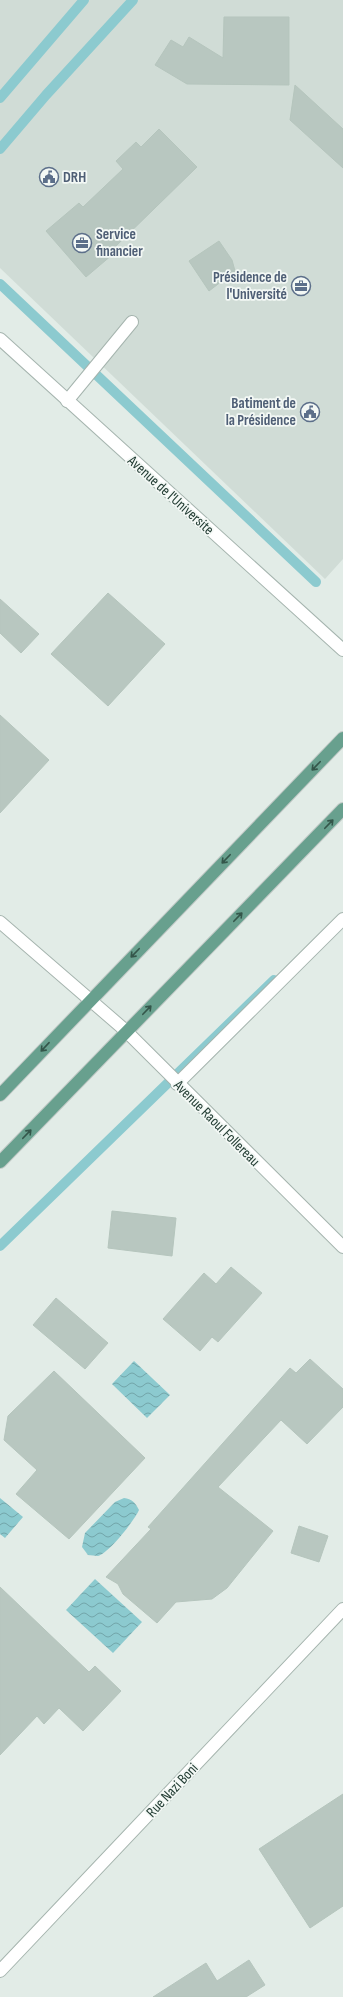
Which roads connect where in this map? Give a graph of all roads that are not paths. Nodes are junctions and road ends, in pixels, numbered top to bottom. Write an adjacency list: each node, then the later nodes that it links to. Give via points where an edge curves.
1 (132, 322): 3 (street)
2 (0, 339): 3 (street, Avenue de l'Universite)
3 (67, 401): 4 (street, Avenue de l'Universite)
4 (343, 650)
5 (343, 738): 9 (main road, one-way to 9)
6 (343, 809): 10 (main road, one-way to 6)
7 (343, 919): 11 (street)
8 (0, 922): 9 (street, Avenue Raoul Follereau)
9 (89, 1000): 10 (street, Avenue Raoul Follereau); 12 (main road, one-way to 12)
10 (126, 1031): 11 (street, Avenue Raoul Follereau); 13 (main road, one-way to 10)
11 (177, 1084): 14 (street, Avenue Raoul Follereau)
12 (0, 1095)
13 (0, 1162)
14 (343, 1247)
15 (343, 1609): 16 (street, Rue Nazi Boni)
16 (0, 1971)

